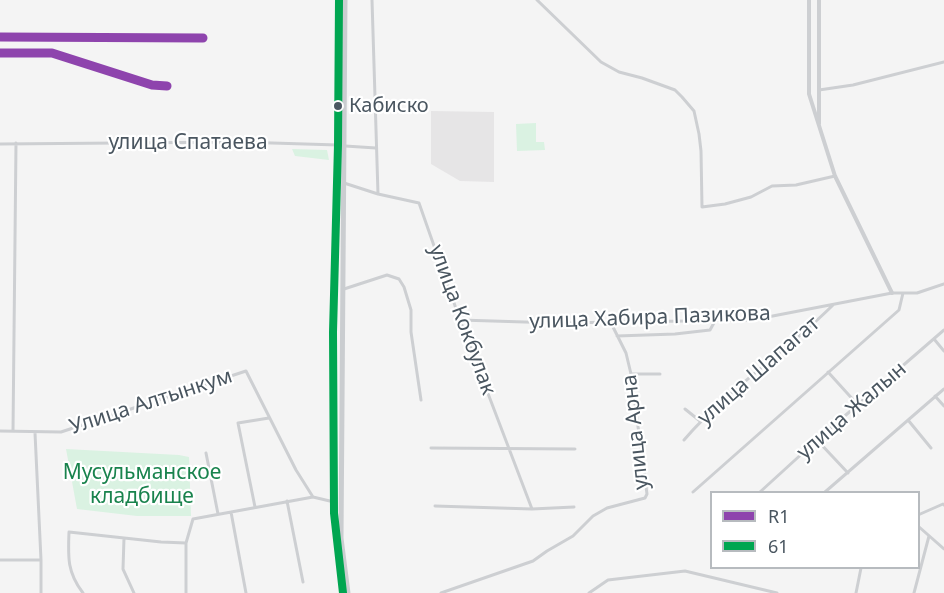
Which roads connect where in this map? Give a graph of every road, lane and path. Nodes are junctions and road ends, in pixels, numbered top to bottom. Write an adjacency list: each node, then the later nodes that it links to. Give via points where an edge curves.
1 (339, 0): 12 (main road)
2 (345, 0): 12 (main road)
3 (372, 0): 13 (street)
4 (537, 0): 14 (street, via 601,62 675,90 694,111 701,151 702,207 745,199 772,186)
5 (809, 0): 9 (street, via 808,90)
6 (819, 0): 8 (street)
7 (944, 62): 8 (street)
8 (818, 90): 9 (street)
9 (819, 130): 14 (street)
10 (16, 143): 11 (street, улица Спатаева); 12 (street, улица Спатаева); 42 (street)
11 (0, 144)
12 (341, 146): 13 (street, улица Спатаева); 15 (main road); 57 (main road, via 333,332)
13 (376, 148): 16 (street)
14 (835, 176): 19 (street)
15 (344, 183): 16 (street, улица Кокбулак); 18 (main road)
16 (378, 194): 22 (street, улица Кокбулак, via 419,203)
17 (944, 284): 20 (street, улица Хабира Пазикова)
18 (342, 289): 34 (street, via 387,275 399,279 411,310); 81 (main road, via 341,538)
19 (892, 293): 20 (street, улица Хабира Пазикова); 21 (street, улица Хабира Пазикова)
20 (904, 293): 29 (street, via 899,309)
21 (834, 304): 23 (street, улица Хабира Пазикова, via 752,320); 40 (street, улица Шапагат)
22 (460, 320): 24 (street, улица Хабира Пазикова); 47 (street, улица Кокбулак)
23 (715, 321): 24 (street, улица Хабира Пазикова); 26 (street, via 710,330)
24 (611, 323): 26 (street, улица Арна)
25 (944, 330): 27 (street, улица Жалын)
26 (617, 336): 30 (street, улица Арна)
27 (934, 339): 28 (street); 35 (street, улица Жалын)
28 (944, 351)
29 (828, 372): 35 (street); 54 (street)
30 (631, 374): 31 (street); 82 (street, улица Арна, via 645,498 592,516 573,536 533,561)
31 (660, 374)
32 (944, 388): 33 (street)
33 (935, 396): 36 (street); 39 (street)
34 (421, 400)
35 (858, 405): 45 (street, улица Жалын)
36 (944, 406)
37 (685, 409): 40 (street)
38 (269, 418): 43 (street, Улица Алтынкум, via 246,371 61,432); 55 (street, Улица Алтынкум); 60 (street, via 238,423)
39 (908, 420): 48 (street); 51 (street)
40 (700, 421): 44 (street, улица Шапагат)
41 (0, 431): 42 (street, Улица Алтынкум)
42 (13, 431): 43 (street, Улица Алтынкум)
43 (35, 433): 72 (street)
44 (684, 440)
45 (817, 440): 51 (street); 52 (street, улица Жалын)
46 (430, 448): 47 (street)
47 (509, 448): 49 (street); 62 (street, улица Кокбулак)
48 (931, 448)
49 (574, 449)
50 (206, 453): 64 (street)
51 (848, 472): 53 (street)
52 (761, 491)
53 (826, 491)
54 (693, 492)
55 (313, 497): 56 (street); 57 (street)
56 (287, 501): 60 (street); 74 (street)
57 (334, 502): 80 (main road)
58 (943, 505): 65 (street)
59 (435, 506): 62 (street)
60 (255, 507): 63 (street)
61 (574, 507): 62 (street)
62 (532, 509)
63 (231, 512): 64 (street); 79 (street)
64 (218, 514): 69 (street, via 193,519)
65 (920, 514)
66 (920, 528): 67 (street)
67 (929, 536): 70 (street); 86 (street)
68 (124, 538): 69 (street); 76 (street, via 69,532 69,569); 77 (street, via 123,569)
69 (186, 543): 78 (street)
70 (944, 549)
71 (0, 560): 72 (street)
72 (41, 560): 75 (street)
73 (861, 569): 85 (street)
74 (303, 582)
75 (41, 593)
76 (83, 593)
77 (134, 593)
78 (186, 593)
79 (246, 593)
80 (343, 593)
81 (348, 593)
82 (441, 593)
83 (590, 593): 84 (street, via 608,580 686,571)
84 (777, 593)
85 (856, 593)
86 (914, 593)

